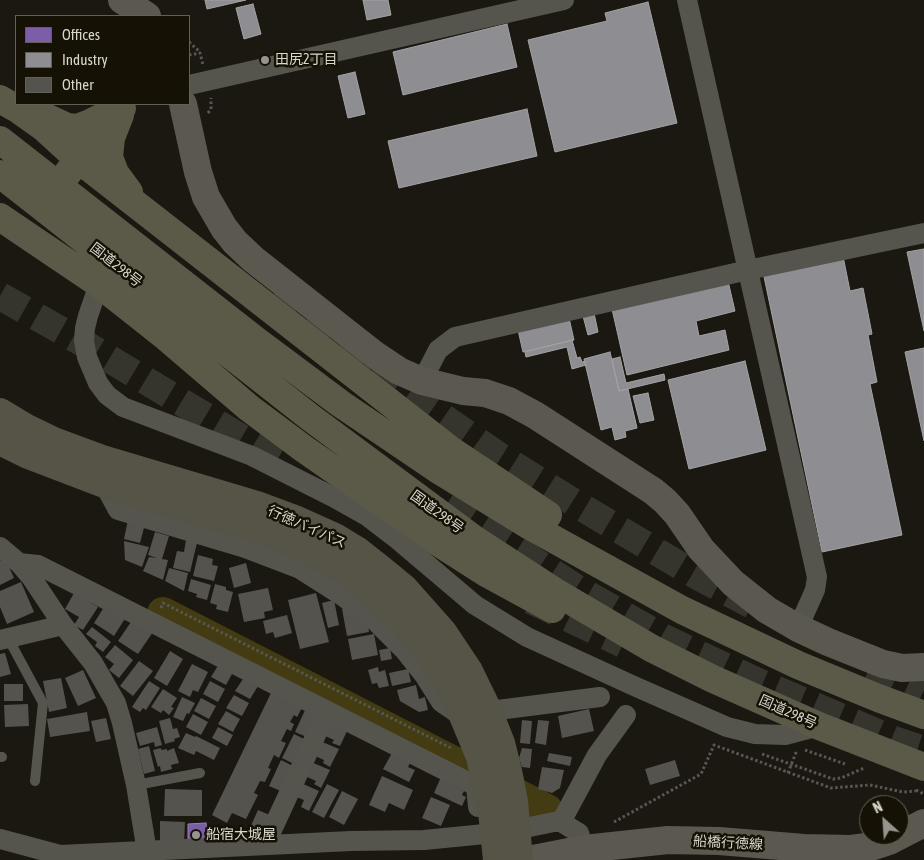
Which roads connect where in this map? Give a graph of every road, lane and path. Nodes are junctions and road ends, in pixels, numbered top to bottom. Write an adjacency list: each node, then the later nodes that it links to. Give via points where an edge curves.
1 (122, 0): 4 (street)
2 (564, 0): 9 (street)
3 (687, 0): 23 (street)
4 (145, 15)
5 (190, 43): 6 (path)
6 (200, 53): 7 (path); 8 (path)
7 (190, 55)
8 (203, 64)
9 (190, 85)
10 (211, 98): 16 (path)
11 (0, 99): 12 (highway); 18 (highway, via 42,127)
12 (15, 103)
13 (19, 105): 15 (highway, via 67,127 77,128)
14 (183, 105): 25 (street, via 206,197 235,242 375,354 399,371)
15 (127, 106): 18 (highway, via 114,114); 20 (highway, via 111,138 109,157 115,173)
16 (211, 109)
17 (0, 140): 36 (highway, 国道298号, via 341,404 437,469 591,560 682,610)
18 (78, 159): 20 (highway); 21 (highway, via 32,215)
19 (0, 174): 37 (highway, 国道298号, via 422,501 554,591)
20 (140, 207): 36 (highway, via 452,451)
21 (0, 216): 24 (highway)
22 (924, 233): 23 (street)
23 (748, 270): 25 (street, via 454,337 438,350); 34 (street, via 817,577 815,590)
24 (99, 284): 37 (highway, via 249,408 439,543 486,573 563,614); 44 (street, via 85,328 87,357 98,383 123,407 252,456 333,496 397,538 475,605 527,636 607,674 727,727 755,734 785,735)
25 (422, 381): 34 (street, via 509,401 653,491 733,583)
26 (0, 412): 29 (main road, 行徳バイパス, via 56,442 102,459)
27 (0, 441): 28 (main road, 行徳バイパス)
28 (104, 484): 29 (main road, 行徳バイパス); 41 (street, via 118,510 244,548 300,569 344,597 406,650 441,702 457,713)
29 (152, 485): 66 (main road, 行徳バイパス, via 320,556 347,572 402,620 442,674 472,736 488,791); 67 (main road, 行徳バイパス, via 260,506 315,528 358,551 404,588 447,638 469,671 487,708 508,771)
30 (0, 547): 31 (street)
31 (19, 563): 33 (street); 40 (street, via 38,565)
32 (158, 614): 47 (path, via 163,602)
33 (63, 625): 35 (street); 55 (street, via 93,663 116,703)
34 (798, 628): 38 (street, via 883,664 902,668)
35 (3, 634): 54 (lane, via 43,703)
36 (746, 640): 42 (highway, 国道298号, via 860,691)
37 (651, 648): 44 (highway, 国道298号)
38 (924, 667)
39 (600, 697): 41 (street)
40 (327, 711): 61 (street, via 476,786); 63 (street)
41 (474, 713): 60 (street, via 490,754)
42 (924, 715)
43 (626, 716): 57 (street, via 597,755)
44 (819, 726): 56 (highway, 国道298号)
45 (717, 736): 46 (path)
46 (714, 745): 53 (path); 59 (path, via 701,774)
47 (457, 751)
48 (757, 752): 49 (path)
49 (791, 764): 50 (path, via 798,747); 51 (path, via 837,779); 53 (path)
50 (845, 764)
51 (867, 767)
52 (200, 773): 55 (lane)
53 (788, 773): 56 (path, via 831,788 870,785 903,792)
54 (35, 781)
55 (136, 785): 65 (street)
56 (921, 786)
57 (561, 822): 60 (street); 64 (street, via 579,833)
58 (924, 823): 64 (street, 船橋行徳線, via 889,841 851,849 668,840)
59 (609, 825)
60 (505, 832): 61 (street)
61 (481, 834): 63 (street, via 424,840)
62 (0, 838): 65 (street, via 60,855)
63 (265, 845): 65 (street)
64 (584, 849): 68 (street, 船橋行徳線)
65 (146, 852)
66 (497, 860)
67 (519, 860)
68 (528, 860)

